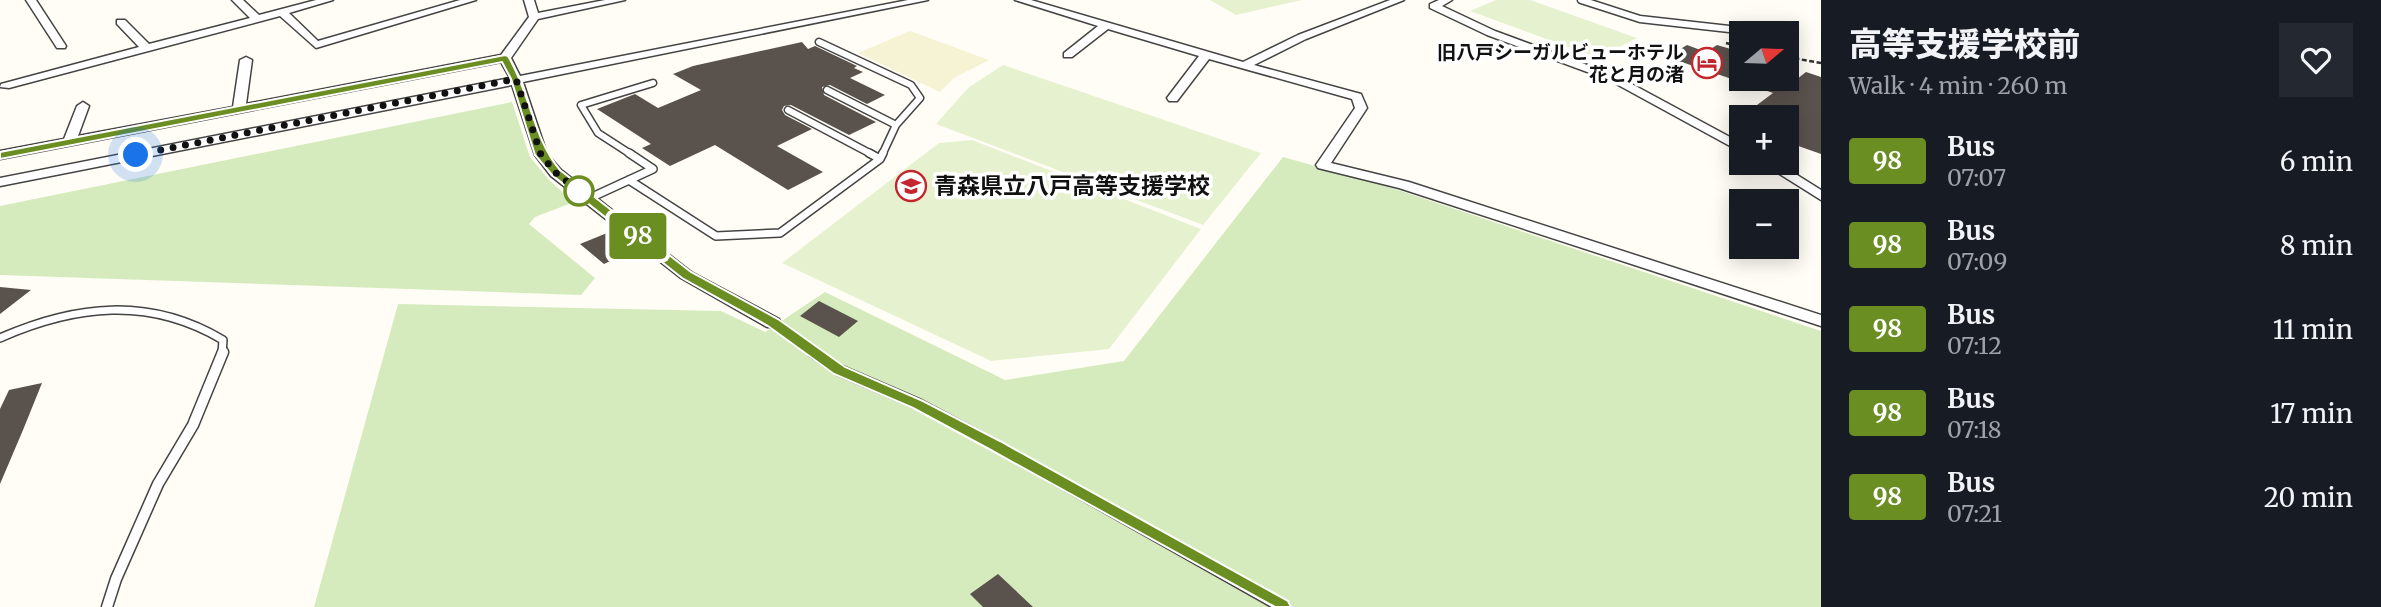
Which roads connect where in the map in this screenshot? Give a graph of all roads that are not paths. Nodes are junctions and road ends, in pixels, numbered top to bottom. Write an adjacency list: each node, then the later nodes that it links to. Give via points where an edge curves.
1 (31, 0): 23 (street)
2 (237, 0): 18 (street)
3 (328, 0): 16 (street)
4 (422, 0): 15 (street)
5 (471, 0): 15 (street)
6 (529, 0): 17 (street)
7 (620, 0): 17 (street)
8 (923, 0): 30 (street)
9 (1020, 0): 20 (street)
10 (1399, 0): 29 (street, via 1302,37)
11 (1422, 0): 14 (street)
12 (1447, 0): 14 (street)
13 (1581, 0): 21 (lane, via 1640,19)
14 (1434, 6): 35 (street)
15 (435, 10): 16 (street, via 316,45)
16 (282, 12): 18 (street)
17 (534, 18): 27 (street)
18 (257, 19): 24 (street)
19 (121, 22): 24 (street)
20 (1105, 26): 25 (street); 26 (street)
21 (1729, 29)
22 (819, 42): 40 (lane, via 911,85 919,98)
23 (61, 46)
24 (146, 48): 32 (street)
25 (1068, 55)
26 (1206, 55): 29 (street); 36 (street)
27 (505, 58): 30 (street); 38 (street)
28 (246, 60): 38 (street)
29 (1244, 66): 50 (street, via 1357,97 1361,108 1323,165 1404,185)
30 (516, 79): 47 (street); 49 (street, via 541,155 556,173)
31 (653, 83): 46 (lane, via 581,105 598,133 653,169)
32 (5, 86)
33 (827, 90): 40 (lane)
34 (1667, 92): 35 (street)
35 (1647, 96): 41 (street)
36 (1173, 99)
37 (83, 106): 42 (street)
38 (239, 109): 42 (street)
39 (788, 110): 44 (lane)
40 (896, 125): 44 (lane)
41 (1729, 141)
42 (69, 142): 43 (street)
43 (0, 155)
44 (880, 159): 46 (lane, via 780,233 716,236)
45 (1788, 175): 48 (street)
46 (629, 180): 49 (lane)
47 (0, 182)
48 (1821, 196)
49 (590, 198): 51 (street, via 686,275)
50 (1821, 321)
51 (773, 323): 54 (lane, via 839,370 918,404 995,445)
52 (0, 338): 53 (lane, via 75,312 127,308 169,318 223,340 224,349 193,425 158,484)
53 (107, 607)
54 (1282, 607)

